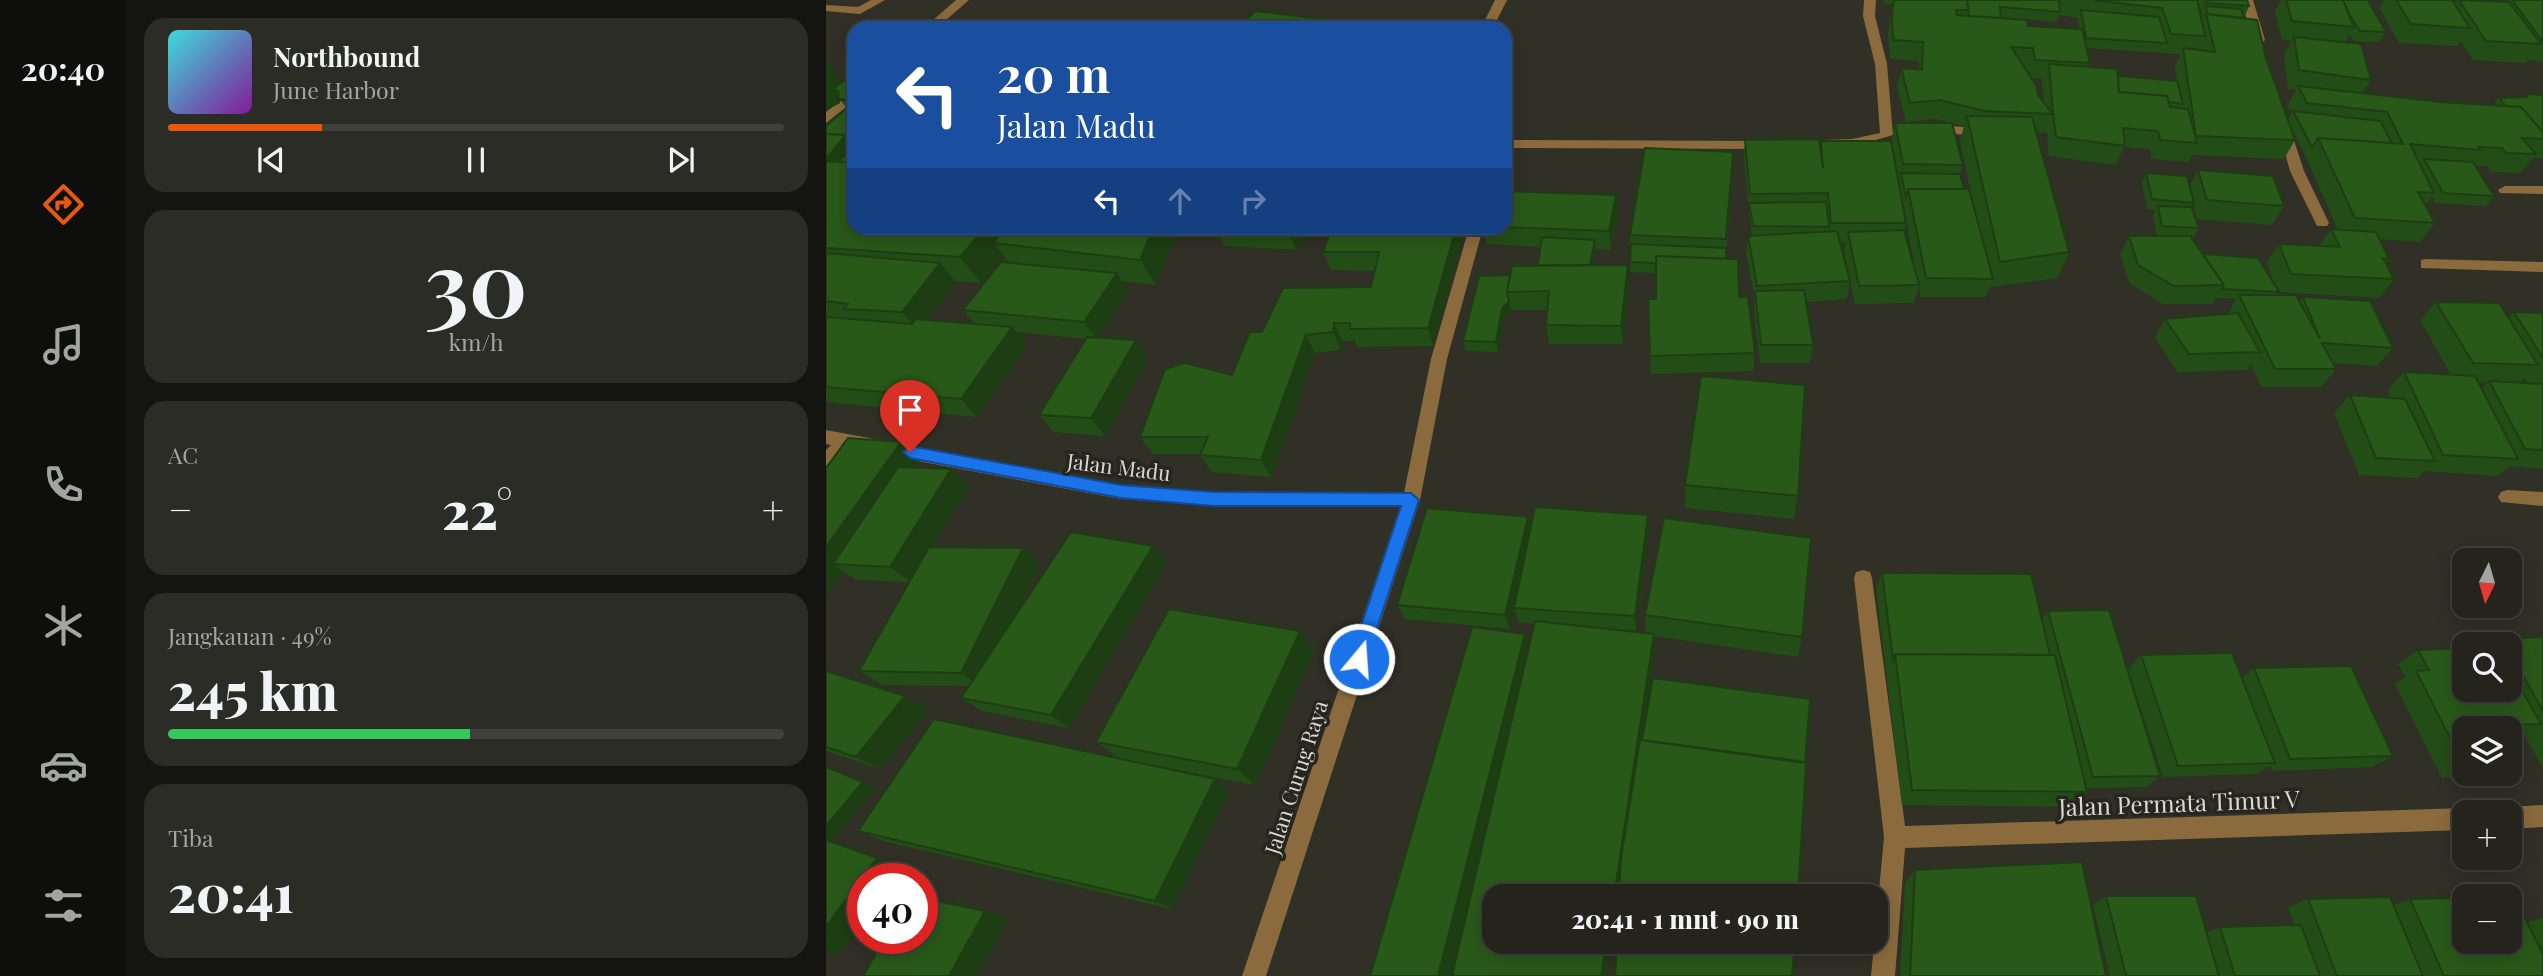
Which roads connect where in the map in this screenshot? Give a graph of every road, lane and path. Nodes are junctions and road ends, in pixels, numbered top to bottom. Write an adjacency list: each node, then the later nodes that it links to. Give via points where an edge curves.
1 (879, 0): 6 (street, via 860,11)
2 (963, 0): 7 (street)
3 (1501, 0): 8 (street)
4 (1870, 0): 13 (street, via 1869,16)
5 (2247, 0): 9 (street)
6 (826, 8)
7 (938, 21)
8 (1490, 21)
9 (2262, 51)
10 (847, 101): 12 (street)
11 (2281, 115): 18 (street, via 2297,171)
12 (826, 119)
13 (1901, 125): 14 (street); 15 (street, via 1887,135 1852,143)
14 (1996, 134)
15 (1512, 144)
16 (2505, 190): 17 (street)
17 (2543, 190)
18 (2322, 223)
19 (1474, 235): 26 (street, Jalan Curug Raya, via 1439,359)
20 (2426, 264): 21 (street)
21 (2543, 267)
22 (835, 438): 23 (street); 26 (street, Jalan Madu, via 1121,492 1214,499)
23 (826, 463)
24 (2507, 497): 25 (street)
25 (2543, 499)
26 (1411, 500): 32 (street, Jalan Curug Raya)
27 (1863, 578): 31 (street)
28 (2543, 817): 29 (street)
29 (2522, 818)
30 (2452, 819): 31 (street, Jalan Permata Timur V)
31 (1895, 837): 33 (street)
32 (1254, 976)
33 (1883, 976)

